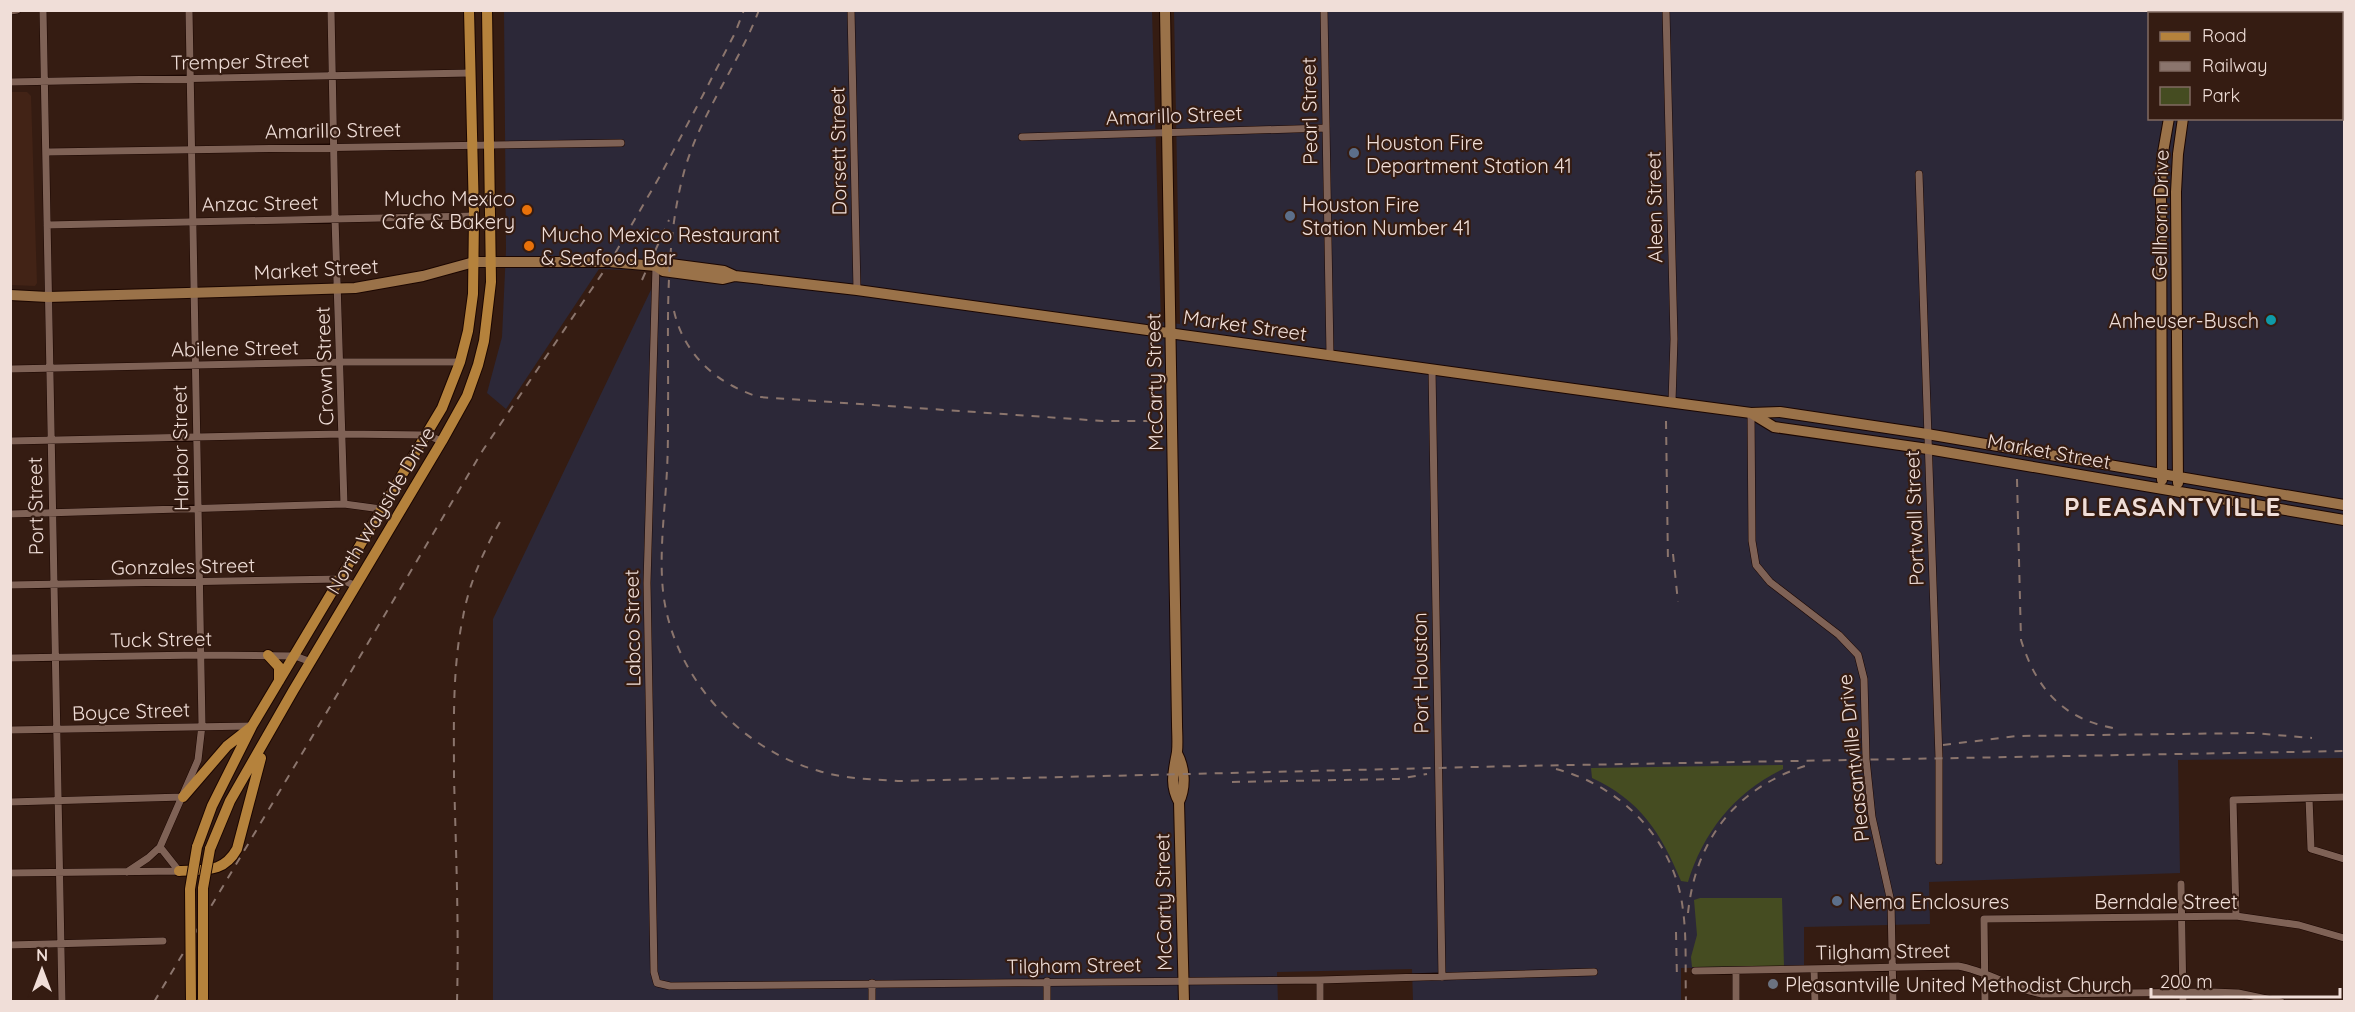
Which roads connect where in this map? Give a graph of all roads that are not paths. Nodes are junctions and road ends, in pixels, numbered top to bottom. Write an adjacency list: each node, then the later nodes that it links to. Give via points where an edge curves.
1 (17, 10): 11 (street)
2 (43, 10): 15 (street, Port Street)
3 (189, 10): 14 (street, Harbor Street)
4 (332, 10): 13 (street, Crown Street)
5 (469, 10): 12 (main road, North Wayside Drive)
6 (487, 10): 25 (main road, North Wayside Drive)
7 (852, 10): 39 (street, Dorsett Street)
8 (1165, 10): 20 (main road, McCarty Street)
9 (1324, 10): 19 (street, Pearl Street)
10 (1666, 10): 53 (street, Aleen Street)
11 (10, 11)
12 (470, 73): 13 (street, Tremper Street); 24 (main road, North Wayside Drive)
13 (333, 76): 14 (street, Tremper Street); 23 (street, Crown Street)
14 (189, 79): 15 (street, Tremper Street); 26 (street, Harbor Street)
15 (46, 81): 16 (street, Tremper Street); 27 (street, Port Street)
16 (10, 82)
17 (2169, 120): 37 (main road, Gellhorn Drive, via 2160,192)
18 (2183, 120): 36 (main road, Gellhorn Drive, via 2176,192)
19 (1326, 128): 20 (street, Amarillo Street); 44 (street, Pearl Street)
20 (1167, 131): 21 (street, Amarillo Street); 43 (main road, McCarty Street)
21 (1022, 137)
22 (621, 143): 25 (street, Amarillo Street)
23 (333, 146): 24 (street, Amarillo Street); 26 (street, Amarillo Street); 30 (street, Crown Street)
24 (473, 146): 25 (street, Amarillo Street); 29 (main road, North Wayside Drive)
25 (490, 146): 33 (main road, North Wayside Drive)
26 (191, 149): 27 (street, Amarillo Street); 31 (street, Harbor Street)
27 (46, 152): 32 (street, Port Street)
28 (1919, 174): 56 (street, Portwall Street)
29 (474, 216): 30 (street, Anzac Street); 34 (main road, North Wayside Drive)
30 (335, 218): 31 (street, Anzac Street); 38 (street, Crown Street)
31 (192, 221): 32 (street, Anzac Street); 40 (street, Harbor Street)
32 (47, 225): 42 (street, Port Street)
33 (491, 261): 34 (main road, Market Street); 35 (main road, Market Street); 61 (main road, North Wayside Drive, via 478,365 467,396)
34 (474, 262): 38 (main road, Market Street, via 376,286); 46 (main road, North Wayside Drive, via 468,331)
35 (656, 266): 39 (main road, Market Street, via 723,279 735,276); 123 (street, Labco Street, via 647,583 654,972 657,983)
36 (2176, 277): 37 (main road); 47 (main road, Gellhorn Drive)
37 (2161, 278): 49 (main road, Gellhorn Drive)
38 (337, 289): 40 (main road, Market Street); 45 (street, Crown Street)
39 (857, 290): 43 (main road, Market Street)
40 (194, 293): 42 (main road, Market Street); 48 (street, Harbor Street)
41 (10, 295): 42 (main road, Market Street)
42 (48, 297): 51 (street, Port Street)
43 (1171, 333): 44 (main road, Market Street); 119 (main road, McCarty Street, via 1177,753 1182,762 1184,792 1179,802)
44 (1330, 354): 52 (main road, Market Street)
45 (339, 362): 46 (street, Abilene Street); 48 (street, Abilene Street); 55 (street, Crown Street)
46 (460, 362): 57 (main road, North Wayside Drive, via 442,408)
47 (2178, 364): 49 (main road); 64 (main road, Gellhorn Drive)
48 (196, 365): 51 (street, Abilene Street); 58 (street, Harbor Street)
49 (2162, 365): 63 (main road, Gellhorn Drive)
50 (10, 369): 51 (street, Abilene Street)
51 (49, 369): 59 (street, Port Street)
52 (1432, 369): 53 (main road, Market Street); 118 (street, Port Houston)
53 (1672, 402): 54 (main road, Market Street)
54 (1751, 412): 56 (main road, Market Street, via 1780,412); 62 (main road, Market Street, via 1774,427); 112 (street, Pleasantville Drive, via 1752,541 1756,565 1770,582 1839,635 1858,655 1864,679 1872,817 1891,901)
55 (344, 434): 57 (street); 58 (street); 68 (street, Crown Street)
56 (1927, 434): 62 (street, Portwall Street); 63 (main road, Market Street)
57 (426, 435): 61 (street); 71 (main road, North Wayside Drive)
58 (197, 438): 59 (street); 72 (street, Harbor Street)
59 (51, 440): 60 (street); 73 (street, Port Street)
60 (10, 441)
61 (442, 441): 80 (main road, North Wayside Drive)
62 (1928, 448): 65 (main road, Market Street); 100 (street, Portwall Street)
63 (2163, 474): 64 (main road, Market Street); 65 (main road, Gellhorn Drive)
64 (2178, 477): 66 (main road, Market Street); 67 (main road, Gellhorn Drive)
65 (2162, 489): 67 (main road, Market Street)
66 (2250, 489): 69 (main road); 70 (main road, Market Street)
67 (2178, 492): 69 (main road, Market Street)
68 (344, 504): 71 (street); 72 (street)
69 (2250, 505): 75 (main road, Market Street)
70 (2344, 505)
71 (381, 509): 76 (main road, North Wayside Drive)
72 (198, 510): 73 (street); 77 (street, Harbor Street)
73 (52, 513): 74 (street); 78 (street, Port Street)
74 (10, 514)
75 (2344, 520)
76 (340, 579): 77 (street, Gonzales Street); 80 (street, Gonzales Street); 83 (main road, North Wayside Drive)
77 (198, 582): 78 (street, Gonzales Street); 81 (street, Harbor Street)
78 (52, 584): 79 (street, Gonzales Street); 84 (street, Port Street)
79 (10, 585)
80 (356, 586): 86 (main road, North Wayside Drive)
81 (200, 655): 82 (street, Tuck Street); 84 (street, Tuck Street); 88 (street, Harbor Street)
82 (268, 655): 83 (street, Tuck Street); 87 (main road, via 279,667)
83 (295, 656): 86 (street, Tuck Street); 87 (main road, North Wayside Drive)
84 (54, 657): 85 (street, Tuck Street); 90 (street, Port Street)
85 (10, 658)
86 (311, 662): 92 (main road, North Wayside Drive)
87 (279, 682): 89 (main road, North Wayside Drive)
88 (202, 725): 89 (street, Boyce Street); 90 (street, Boyce Street); 94 (street, Harbor Street, via 198,760)
89 (252, 726): 94 (main road, via 230,743); 126 (main road, North Wayside Drive, bridge, via 212,806 197,848 190,889)
90 (56, 729): 91 (street, Boyce Street); 96 (street, Port Street)
91 (10, 730)
92 (265, 743): 101 (main road, via 231,860 223,867); 127 (main road, North Wayside Drive, bridge, via 231,801 210,849 202,888)
93 (2344, 797): 95 (street)
94 (183, 798): 96 (street); 98 (street, Harbor Street)
95 (2309, 798): 99 (street, via 2311,849); 107 (street, via 2233,800)
96 (57, 801): 97 (street); 104 (street, Port Street)
97 (10, 802)
98 (160, 847): 101 (street); 102 (street)
99 (2344, 859)
100 (1939, 861)
101 (179, 871): 102 (street)
102 (127, 872): 104 (street)
103 (10, 873): 104 (street)
104 (59, 873): 110 (street, Port Street)
105 (2181, 884): 106 (street)
106 (2181, 915): 107 (street, Berndale Street); 117 (street, Berndale Street, via 1984,919); 124 (street)
107 (2236, 916): 108 (street, Berndale Street, via 2299,925)
108 (2344, 938)
109 (162, 942): 110 (street)
110 (60, 944): 111 (street); 125 (street, Port Street)
111 (10, 945)
112 (1893, 967): 113 (street, Tilgham Street); 117 (street, Tilgham Street, via 1958,966); 134 (street, Pleasantville Drive)
113 (1814, 969): 115 (street, Tilgham Street); 133 (street)
114 (1695, 971): 115 (street, Tilgham Street)
115 (1736, 971): 132 (street)
116 (1594, 972): 118 (street, Tilgham Street)
117 (1984, 973): 124 (street, Tilgham Street, via 2010,986 2042,994); 135 (street)
118 (1442, 977): 120 (street, Tilgham Street)
119 (1183, 980): 120 (street, Tilgham Street); 121 (street, Tilgham Street); 130 (main road, McCarty Street)
120 (1320, 980): 131 (street)
121 (1047, 981): 122 (street, Tilgham Street); 129 (street)
122 (872, 983): 123 (street, Tilgham Street); 128 (street)
123 (663, 984)
124 (2182, 992): 136 (street); 137 (street, Tilgham Street, via 2238,993)
125 (62, 1002)
126 (191, 1002)
127 (203, 1002)
128 (872, 1002)
129 (1047, 1002)
130 (1184, 1002)
131 (1320, 1002)
132 (1736, 1002)
133 (1815, 1002)
134 (1893, 1002)
135 (1985, 1002)
136 (2183, 1002)
137 (2281, 1002)

